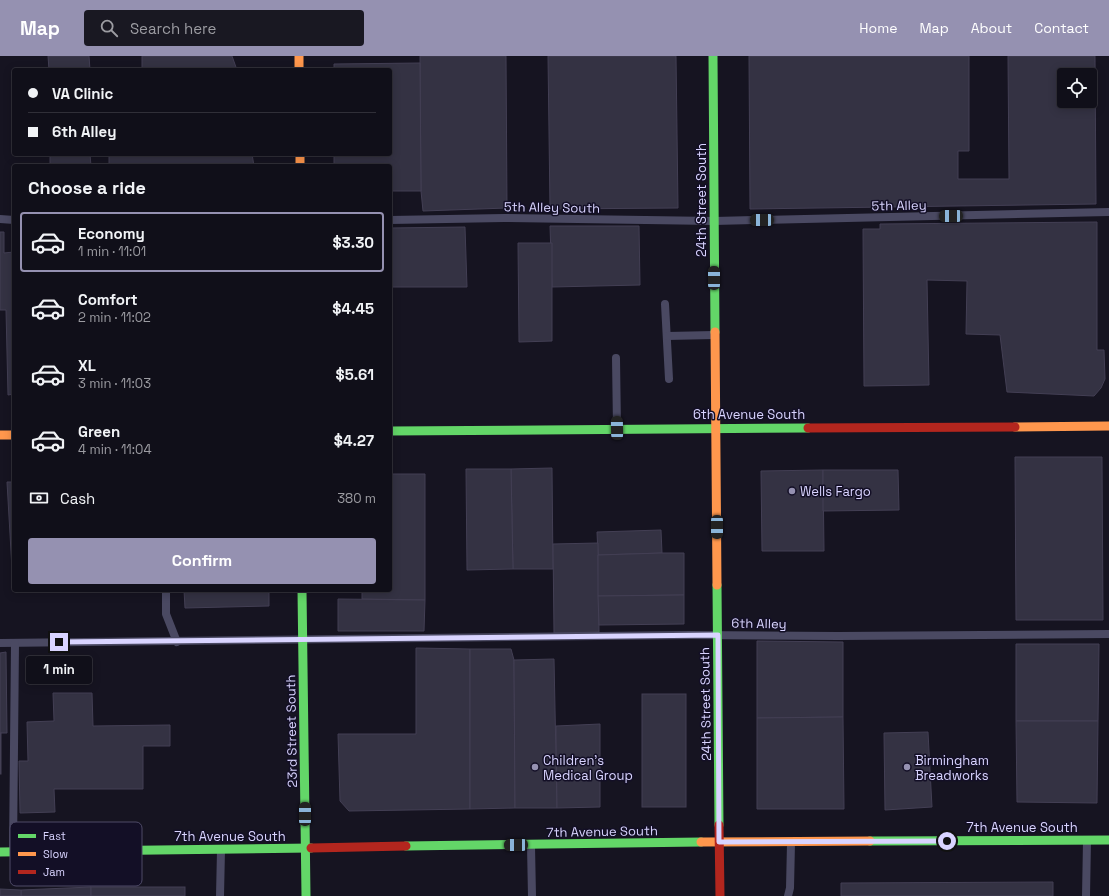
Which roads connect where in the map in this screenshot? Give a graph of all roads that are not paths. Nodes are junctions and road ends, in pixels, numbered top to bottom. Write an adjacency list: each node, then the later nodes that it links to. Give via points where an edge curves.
1 (299, 56): 3 (street)
2 (713, 56): 8 (street, 24th Street South)
3 (299, 68)
4 (1109, 212): 8 (lane, 5th Alley)
5 (0, 219): 6 (lane)
6 (12, 220)
7 (392, 220): 8 (lane, 5th Alley South, via 504,218)
8 (714, 221): 10 (street, 24th Street South)
9 (665, 304): 11 (lane)
10 (715, 335): 11 (lane); 15 (street, 24th Street South)
11 (667, 336): 13 (lane)
12 (616, 358): 16 (lane)
13 (669, 379)
14 (1109, 426): 15 (street, 6th Avenue South)
15 (716, 427): 16 (street, 6th Avenue South); 23 (street, 24th Street South)
16 (617, 428): 17 (street, 6th Avenue South)
17 (392, 430)
18 (0, 435): 19 (street)
19 (12, 435)
20 (166, 592): 25 (lane, via 166,614)
21 (302, 592): 24 (street, 23rd Street South)
22 (1109, 634): 23 (lane, 6th Alley)
23 (718, 635): 24 (lane, 6th Alley); 31 (street, 24th Street South)
24 (303, 641): 25 (lane, 6th Alley); 35 (street, 23rd Street South)
25 (177, 642): 27 (lane, 6th Alley)
26 (0, 643): 27 (lane, 6th Alley)
27 (15, 643): 28 (lane)
28 (13, 822)
29 (1087, 840): 30 (street, 7th Avenue South); 32 (street, 7th Avenue South); 42 (lane)
30 (1109, 840)
31 (719, 842): 32 (street, 7th Avenue South); 33 (street, 7th Avenue South); 40 (street, 24th Street South)
32 (791, 842): 41 (lane)
33 (531, 845): 35 (street, 7th Avenue South); 39 (lane)
34 (221, 849): 35 (street, 7th Avenue South); 36 (street, 7th Avenue South); 37 (lane)
35 (305, 849): 38 (street, 23rd Street South)
36 (142, 850)
37 (220, 896)
38 (306, 896)
39 (532, 896)
40 (720, 896)
41 (788, 896)
42 (1086, 896)

